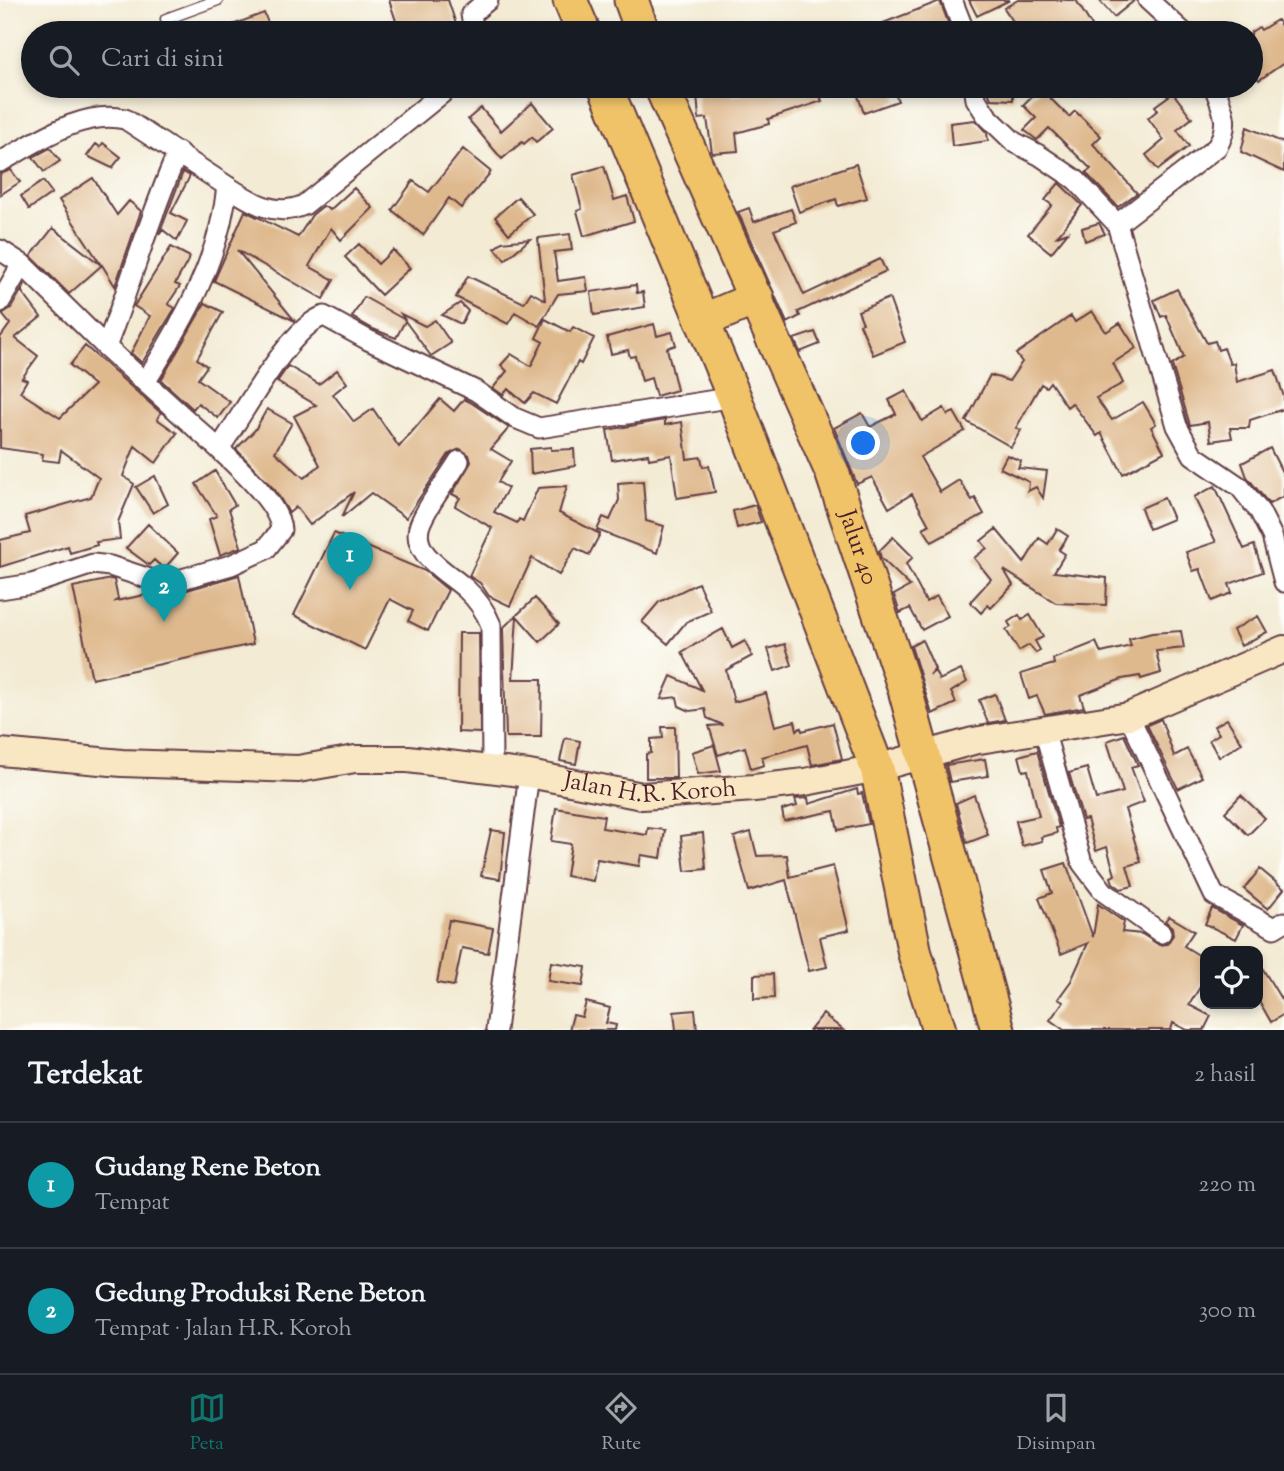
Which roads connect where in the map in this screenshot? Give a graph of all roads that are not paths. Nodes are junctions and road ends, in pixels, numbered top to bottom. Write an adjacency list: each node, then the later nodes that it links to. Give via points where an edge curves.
1 (218, 0): 7 (lane)
2 (488, 0): 8 (street, via 471,14)
3 (570, 0): 9 (highway)
4 (631, 0): 10 (highway)
5 (953, 0): 11 (street)
6 (1148, 0): 12 (street)
7 (166, 19)
8 (472, 21)
9 (579, 21)
10 (638, 21)
11 (961, 21)
12 (1171, 21)
13 (436, 98): 20 (street, via 304,205 292,210 267,209)
14 (611, 98): 26 (highway)
15 (666, 98): 24 (highway, Jalur 40)
16 (976, 98): 21 (street, via 1014,142 1076,180)
17 (1218, 98): 21 (street, via 1226,131 1217,147)
18 (178, 152): 19 (street, via 125,119 110,115 63,129); 20 (street); 27 (street)
19 (0, 162)
20 (227, 186): 28 (street, via 224,217 208,266 187,314)
21 (1116, 224): 32 (street, via 1177,426 1193,456 1240,487 1260,512 1272,536)
22 (0, 250): 23 (street)
23 (22, 264): 25 (street); 27 (street)
24 (757, 298): 26 (highway); 38 (highway, Jalur 40, via 832,472 904,685)
25 (0, 302)
26 (702, 321): 29 (highway)
27 (106, 347): 28 (street)
28 (146, 381): 30 (street)
29 (734, 397): 30 (street, via 540,428 324,316 276,362); 39 (highway)
30 (219, 449): 33 (street, via 276,513 281,530 266,549 231,565 162,583 93,564)
31 (459, 461): 40 (street, via 417,535 434,563 484,607 491,625)
32 (1284, 582)
33 (0, 589)
34 (1284, 649): 35 (main road, Jalan H.R. Koroh)
35 (1129, 716): 36 (main road, Jalan H.R. Koroh); 42 (street, via 1214,895 1274,928)
36 (1044, 730): 38 (main road, Jalan H.R. Koroh, via 974,741); 43 (street, via 1082,863 1104,892)
37 (0, 752): 40 (main road, Jalan H.R. Koroh, via 122,763 298,769 355,759 408,759)
38 (922, 756): 39 (main road, Jalan H.R. Koroh); 44 (highway, Jalur 40)
39 (877, 768): 41 (main road, Jalan H.R. Koroh, via 805,782 642,796); 46 (highway, via 915,954)
40 (492, 769): 41 (main road, Jalan H.R. Koroh)
41 (529, 774): 45 (street)
42 (1284, 922)
43 (1161, 933)
44 (998, 1029)
45 (496, 1030)
46 (939, 1030)

